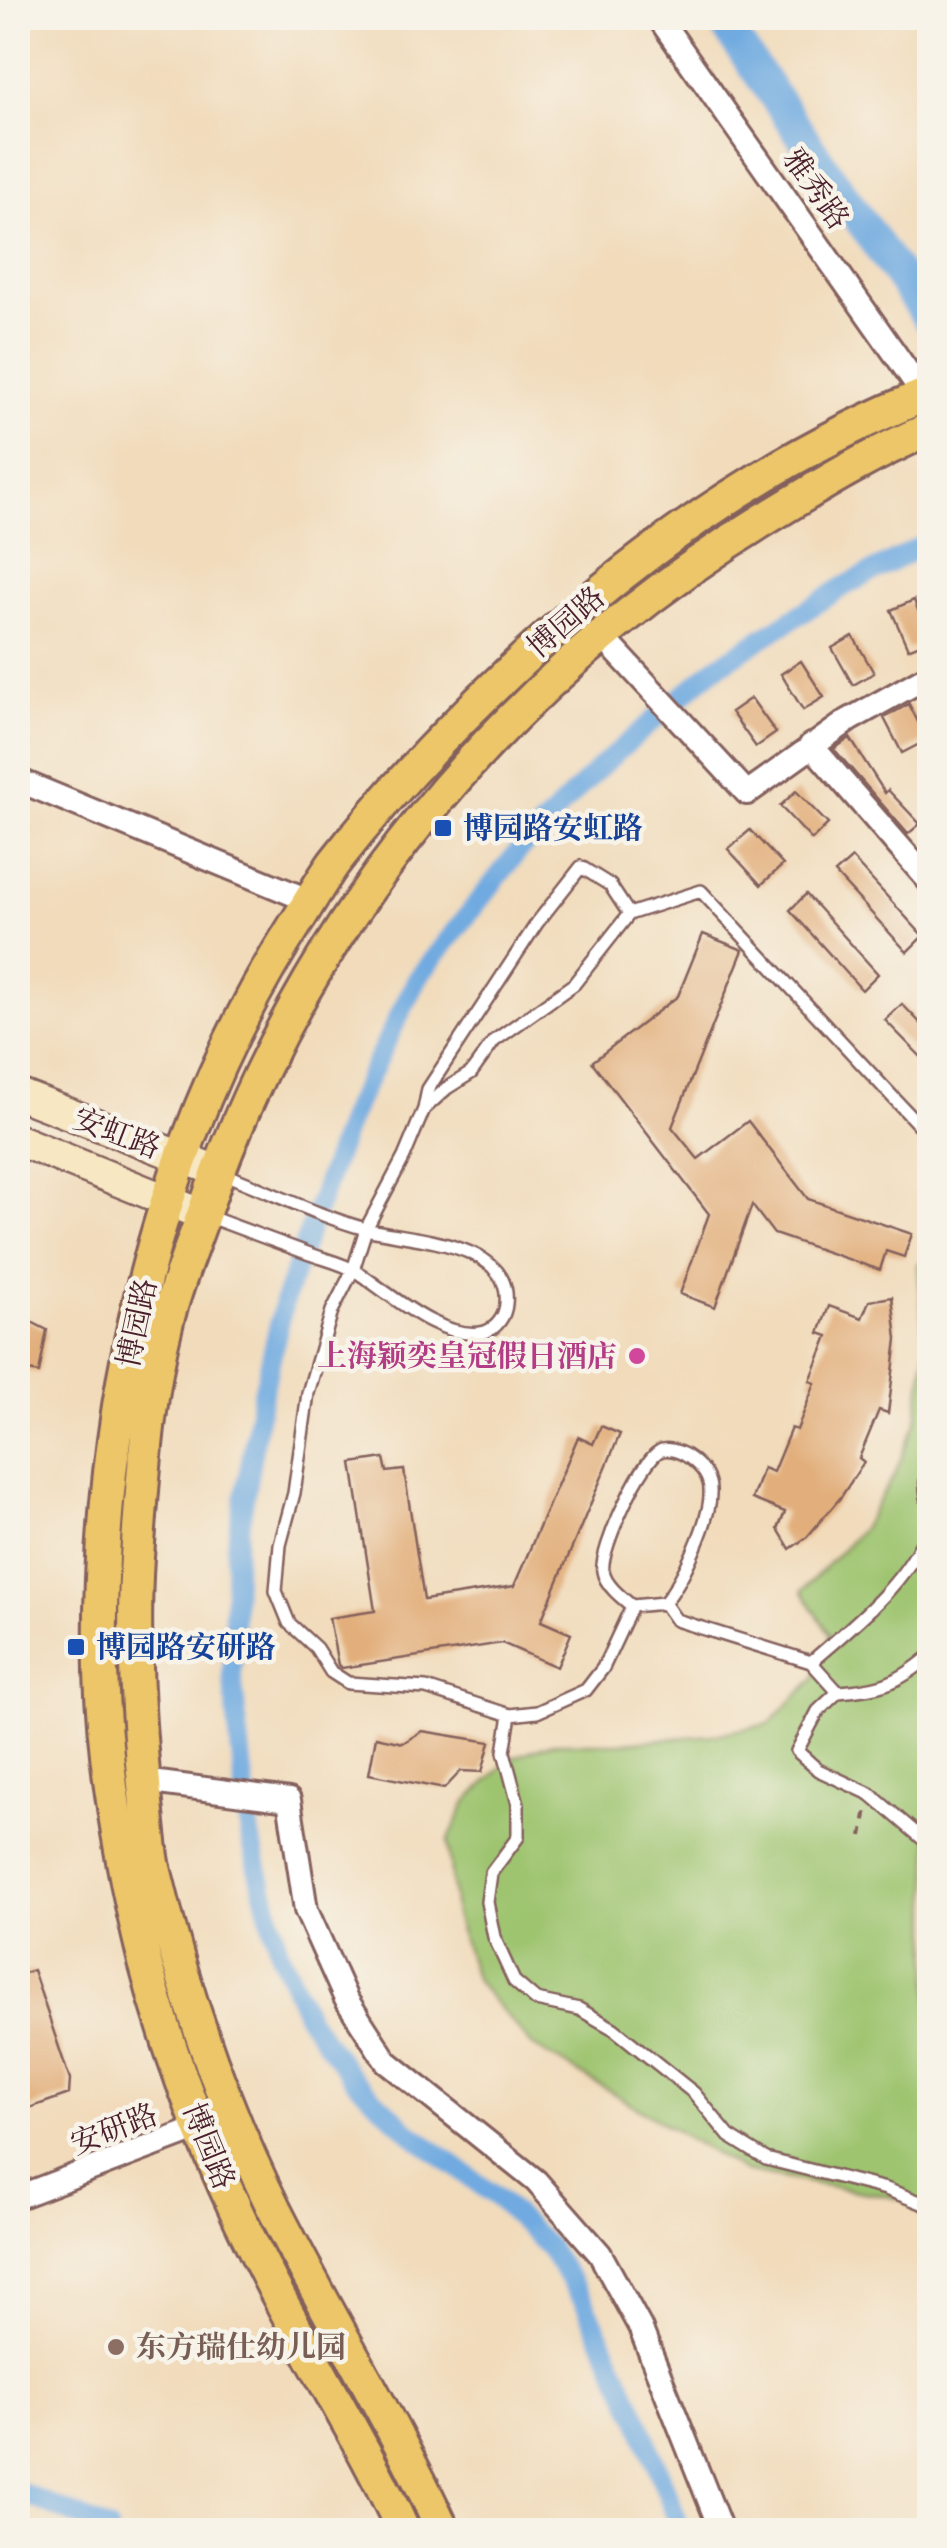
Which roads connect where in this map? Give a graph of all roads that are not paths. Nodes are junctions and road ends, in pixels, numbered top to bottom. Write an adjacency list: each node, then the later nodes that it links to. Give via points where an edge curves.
1 (658, 18): 2 (street, 雅秀路)
2 (927, 394): 9 (main road, 博园路, via 810,449 628,569 439,742)
3 (930, 430): 4 (main road, 博园路, via 888,447 732,539)
4 (601, 635): 6 (street, via 747,793); 16 (main road, 博园路, via 462,771 387,863 277,1036)
5 (930, 675): 6 (street)
6 (811, 746): 8 (street)
7 (18, 780): 9 (street)
8 (930, 882)
9 (310, 901): 15 (main road, 博园路, via 258,985)
10 (629, 914): 12 (lane, via 574,984 494,1042 471,1073); 12 (lane, via 610,885 582,868 486,997 428,1089); 13 (lane, via 702,891)
11 (18, 1094): 15 (main road, 安虹路)
12 (424, 1109): 19 (lane)
13 (930, 1137)
14 (18, 1140): 17 (main road, 安虹路)
15 (180, 1157): 16 (main road, 安虹路); 17 (main road, 博园路)
16 (216, 1171): 18 (main road, 博园路); 19 (lane)
17 (165, 1200): 18 (main road, 安虹路); 31 (main road, 博园路, via 124,1383 108,1502 102,1675 124,1864 146,1963)
18 (203, 1215): 20 (lane); 28 (main road, 博园路, via 167,1320 150,1401 135,1592)
19 (366, 1229): 20 (lane); 20 (lane, via 440,1241 475,1256 500,1273 506,1310 483,1333 455,1332)
20 (353, 1270): 27 (lane, via 332,1311 308,1392 276,1591 289,1622 348,1684 426,1688)
21 (930, 1465): 25 (lane, via 924,1474 928,1531 898,1580)
22 (664, 1603): 23 (lane); 23 (lane, via 694,1548 711,1487 700,1466 665,1449 642,1466 606,1550 602,1571); 25 (lane, via 676,1620)
23 (632, 1606): 27 (lane, via 586,1690 537,1712)
24 (930, 1656): 26 (lane, via 878,1689)
25 (811, 1662): 26 (lane)
26 (838, 1692): 29 (lane, via 818,1711 797,1751 818,1770 870,1794)
27 (510, 1715): 33 (lane, via 504,1752 518,1804 518,1837 491,1872 486,1902 514,1981 536,2000 579,2010 614,2029 694,2093 729,2136 766,2159)
28 (144, 1781): 30 (main road, 博园路, via 152,1861 193,2018); 36 (street, via 289,1800 306,1910 346,2000 386,2062 536,2181 600,2254 640,2327)
29 (930, 1845)
30 (231, 2114): 31 (street, 安研路); 35 (main road, 博园路)
31 (200, 2128): 32 (street, 安研路); 34 (main road, 博园路, via 237,2214)
32 (18, 2197)
33 (930, 2206)
34 (403, 2530)
35 (443, 2530)
36 (721, 2530)

